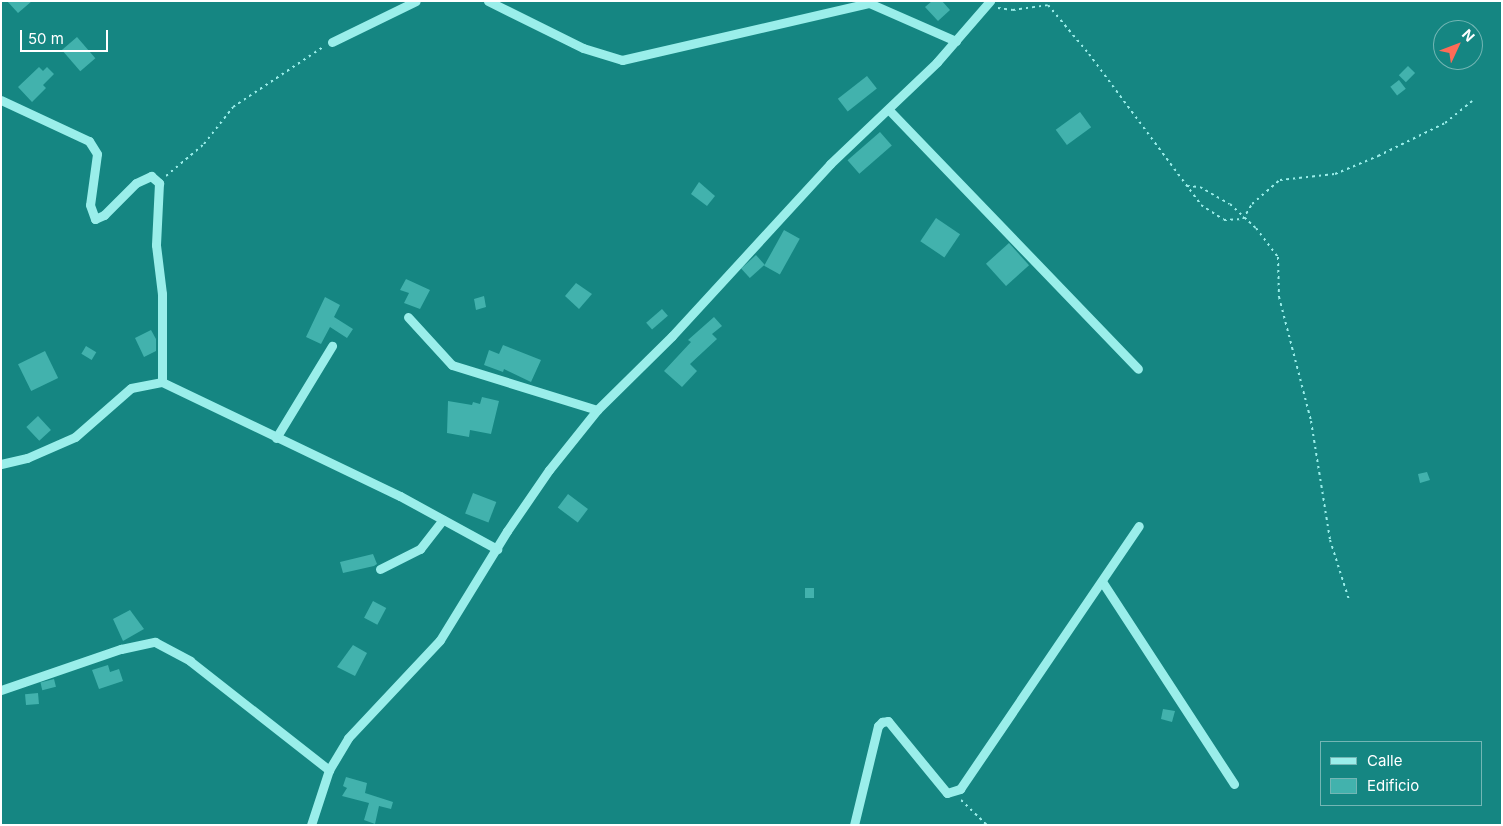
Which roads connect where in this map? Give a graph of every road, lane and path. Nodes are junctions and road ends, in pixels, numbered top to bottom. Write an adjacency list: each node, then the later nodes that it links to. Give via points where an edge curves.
1 (416, 1): 5 (street)
2 (488, 1): 4 (street, via 583,48 622,60 869,3)
3 (988, 4): 4 (street); 10 (path, via 1013,10 1048,4)
4 (956, 41): 8 (street)
5 (332, 42): 9 (path, via 234,107 204,144)
6 (1, 100): 9 (street, via 89,141 97,154 90,205 95,219 104,215 136,183 151,176)
7 (1472, 100): 11 (path, via 1445,123 1335,174 1280,180 1252,204)
8 (889, 110): 14 (street); 16 (street, via 830,164 672,336)
9 (158, 183): 15 (street, via 156,245 162,294)
10 (1187, 186): 11 (path, via 1200,187 1230,204); 11 (path, via 1201,205 1224,220)
11 (1243, 219): 24 (path, via 1256,228 1278,257 1279,297 1311,422 1330,540)
12 (408, 317): 16 (street, via 452,365)
13 (332, 346): 17 (street)
14 (1138, 369)
15 (162, 382): 17 (street); 18 (street, via 132,388 75,437 27,458)
16 (598, 410): 21 (street, via 549,470)
17 (276, 438): 19 (street, via 400,496)
18 (1, 464)
19 (443, 520): 21 (street); 22 (street, via 420,549)
20 (1139, 526): 23 (street)
21 (497, 550): 26 (street, via 440,640 348,738)
22 (380, 568)
23 (1103, 582): 27 (street); 28 (street)
24 (1348, 600)
25 (1, 690): 26 (street, via 121,649 155,642 190,661)
26 (329, 770): 29 (street)
27 (1234, 784)
28 (954, 793): 30 (street, via 947,793 888,720 878,726); 31 (path)
29 (310, 825)
30 (854, 825)
31 (987, 825)

